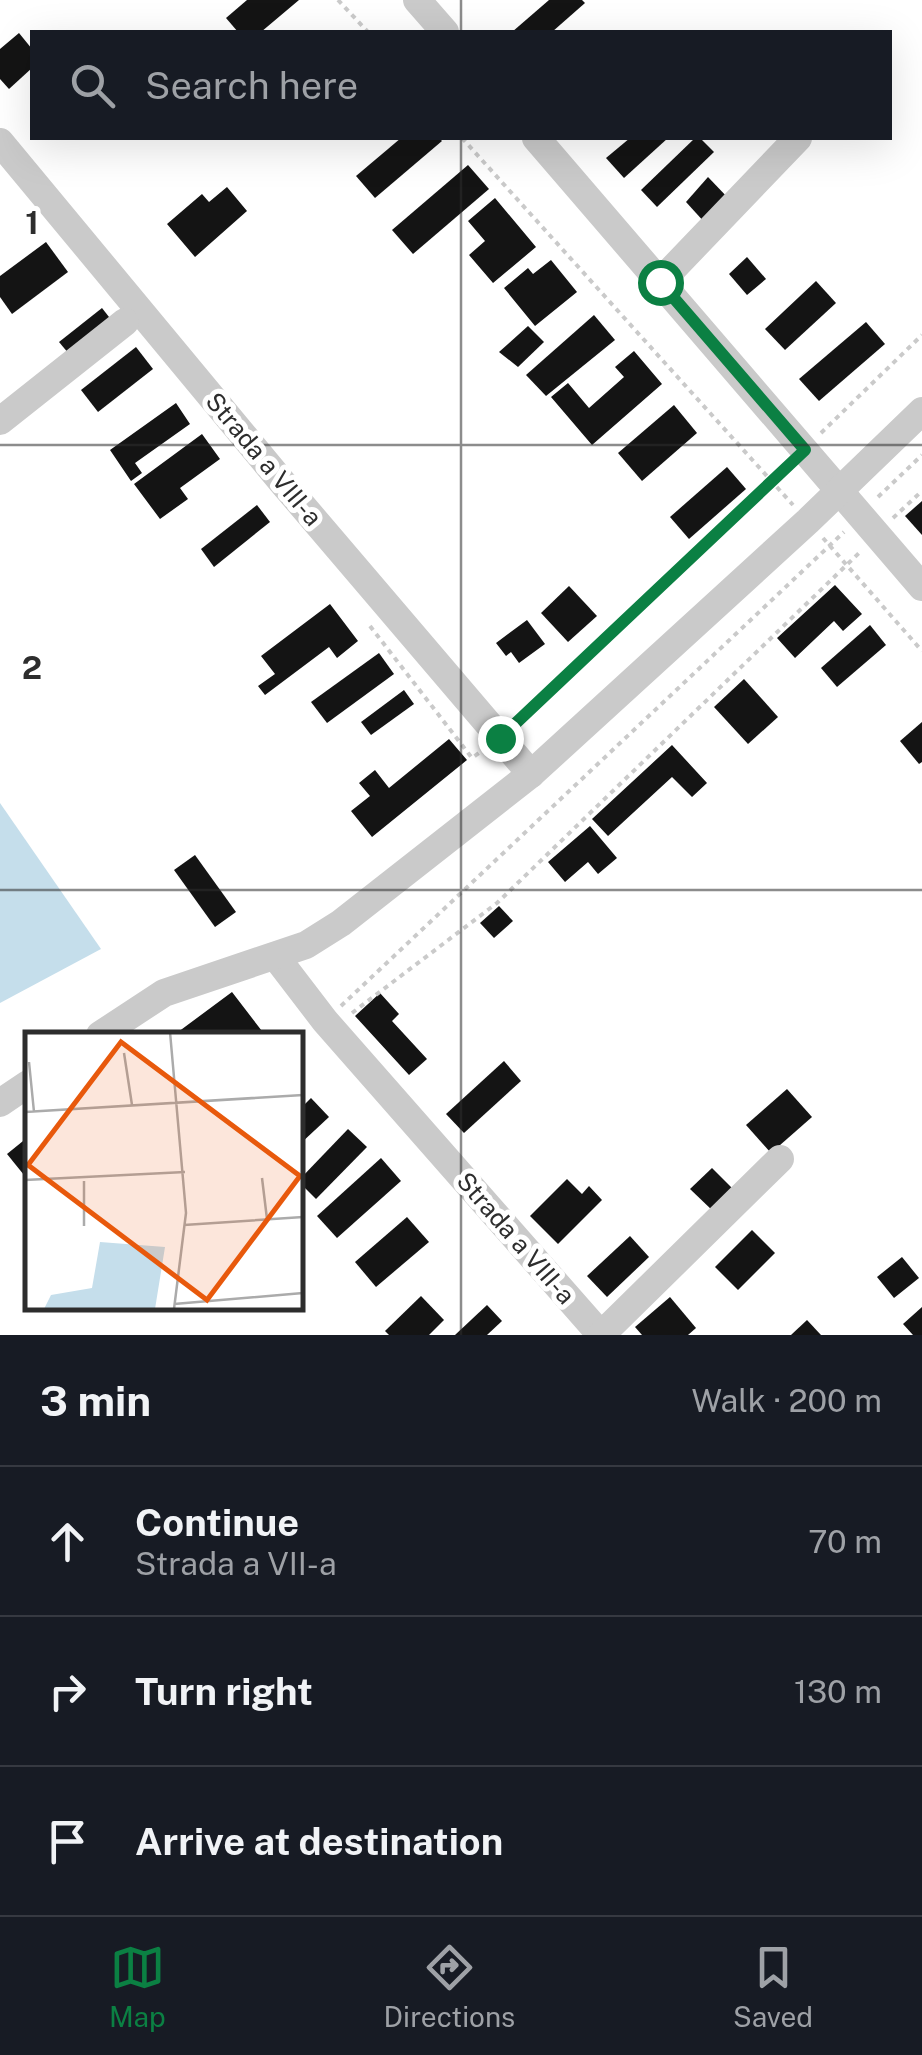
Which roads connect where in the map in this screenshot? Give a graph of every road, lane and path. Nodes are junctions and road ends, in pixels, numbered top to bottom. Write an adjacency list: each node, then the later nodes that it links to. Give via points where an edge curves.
1 (338, 0): 3 (path)
2 (417, 0): 4 (street)
3 (366, 30)
4 (443, 30)
5 (464, 140): 16 (path)
6 (538, 140): 9 (street)
7 (796, 140): 9 (street)
8 (0, 142): 25 (street, Strada a VIII-a)
9 (660, 282): 14 (street)
10 (125, 322): 13 (street)
11 (922, 335): 14 (path)
12 (922, 411): 17 (street)
13 (0, 421)
14 (805, 450): 16 (path); 17 (street)
15 (922, 455): 20 (path)
16 (770, 480): 19 (path); 25 (path)
17 (841, 490): 19 (street); 20 (street)
18 (922, 491): 20 (path)
19 (808, 522): 21 (path); 26 (street)
20 (870, 525): 21 (path); 22 (path); 23 (street)
21 (830, 545): 22 (path); 28 (path)
22 (848, 564): 24 (path); 28 (path, via 497,903)
23 (922, 587)
24 (922, 651)
25 (500, 738): 26 (street, Strada a VIII-a)
26 (531, 774): 27 (street, via 341,922)
27 (276, 957): 28 (street, Strada a VIII-a); 29 (street, via 164,992)
28 (329, 1025): 33 (street, Strada a VIII-a)
29 (104, 1032)
30 (25, 1086): 31 (street)
31 (0, 1102)
32 (780, 1159): 33 (street)
33 (601, 1335)

